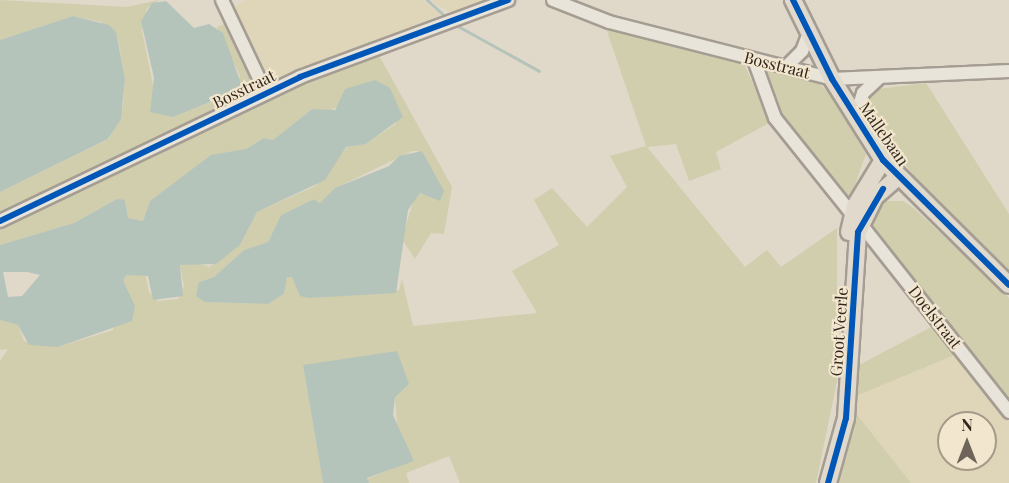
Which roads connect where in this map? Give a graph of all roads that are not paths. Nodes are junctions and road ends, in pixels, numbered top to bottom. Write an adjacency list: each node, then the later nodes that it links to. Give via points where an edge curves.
1 (222, 0): 11 (street, Bosstraat)
2 (508, 0): 11 (street, Bosstraat)
3 (553, 0): 6 (street, Bosstraat, via 609,22)
4 (793, 0): 5 (main road, Mallebaan)
5 (808, 35): 7 (street, via 802,51); 10 (main road, Mallebaan)
6 (754, 60): 7 (street, Bosstraat); 15 (street, Doelstraat, via 775,118)
7 (786, 67): 10 (street, Bosstraat)
8 (1009, 71): 9 (street, Bosstraat)
9 (879, 78): 10 (street, Bosstraat); 12 (street, via 863,93)
10 (832, 79): 12 (main road, Mallebaan)
11 (266, 93): 16 (street, Bosstraat)
12 (855, 119): 13 (main road, Mallebaan)
13 (883, 160): 14 (main road, Mallebaan); 15 (main road, Groot Veerle)
14 (898, 177): 15 (main road, Groot Veerle); 17 (main road, Mallebaan)
15 (856, 218): 18 (street, Doelstraat); 19 (main road, Groot Veerle, via 846,418)
16 (0, 221)
17 (1009, 285)
18 (1009, 412)
19 (828, 483)

